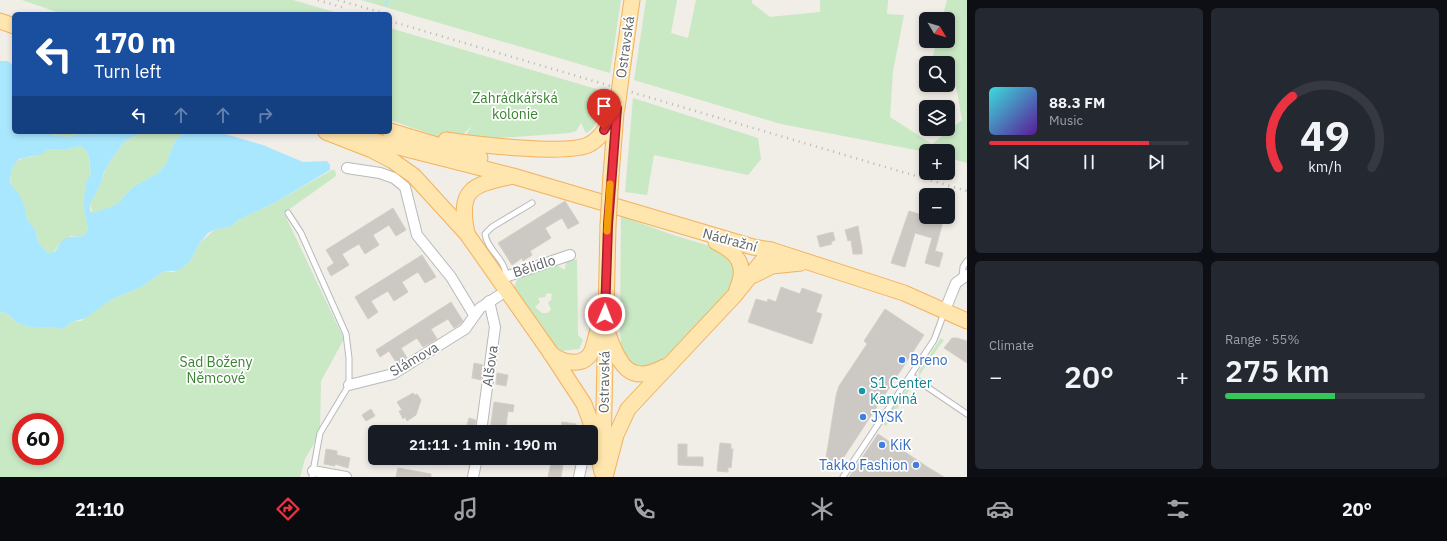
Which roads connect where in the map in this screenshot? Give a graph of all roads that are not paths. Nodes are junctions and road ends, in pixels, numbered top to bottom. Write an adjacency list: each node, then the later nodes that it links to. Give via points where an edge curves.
1 (632, 0): 4 (main road, Ostravská, bridge)
2 (0, 21): 3 (main road)
3 (12, 25)
4 (617, 108): 5 (main road, via 598,137 577,149 473,144); 24 (main road, Ostravská, bridge)
5 (395, 133): 10 (main road)
6 (331, 134): 13 (main road, via 393,161 414,176)
7 (347, 134): 9 (main road)
8 (347, 168): 26 (street, via 380,173 394,178 405,187 417,235 451,277)
9 (488, 170): 10 (main road); 13 (main road, via 474,178 462,191)
10 (512, 172): 14 (main road, Nádražní); 15 (main road, via 480,184 469,193 463,210); 16 (main road, via 740,237)
11 (532, 203): 21 (lane, via 485,234 504,265)
12 (288, 213): 32 (lane, via 301,233 346,334)
13 (450, 215): 15 (main road)
14 (686, 227): 16 (main road, Nádražní); 22 (main road, via 725,246 736,257 742,273)
15 (467, 234): 21 (main road)
16 (771, 250): 19 (main road, Nádražní); 22 (main road)
17 (570, 255): 21 (street, Bělidlo)
18 (967, 261): 20 (lane, via 963,266)
19 (810, 262): 22 (main road, via 766,268); 25 (main road, Nádražní, via 904,293)
20 (965, 276): 25 (street, via 952,289)
21 (504, 282): 23 (street, Slámova); 29 (main road)
22 (739, 289): 30 (main road)
23 (489, 301): 26 (street, Slámova); 34 (street, Alšova, via 495,327)
24 (605, 303): 28 (main road, Ostravská); 29 (main road, via 592,350 587,357 577,362 566,362 559,360)
25 (945, 310): 27 (main road, Nádražní); 31 (lane, via 934,340)
26 (474, 315): 32 (street, Slámova, via 465,329 393,374)
27 (967, 321)
28 (605, 325): 30 (main road, via 616,357 625,368 642,374); 38 (main road, Ostravská)
29 (550, 352): 38 (main road, via 587,412)
30 (666, 366): 38 (main road, via 625,414)
31 (911, 376): 33 (lane); 42 (lane)
32 (349, 385): 37 (lane, via 320,433)
33 (967, 414)
34 (482, 425)
35 (475, 465): 40 (street)
36 (582, 465): 41 (street)
37 (312, 474): 39 (street)
38 (603, 475)
39 (346, 477)
40 (473, 477)
41 (579, 477)
42 (842, 477)

